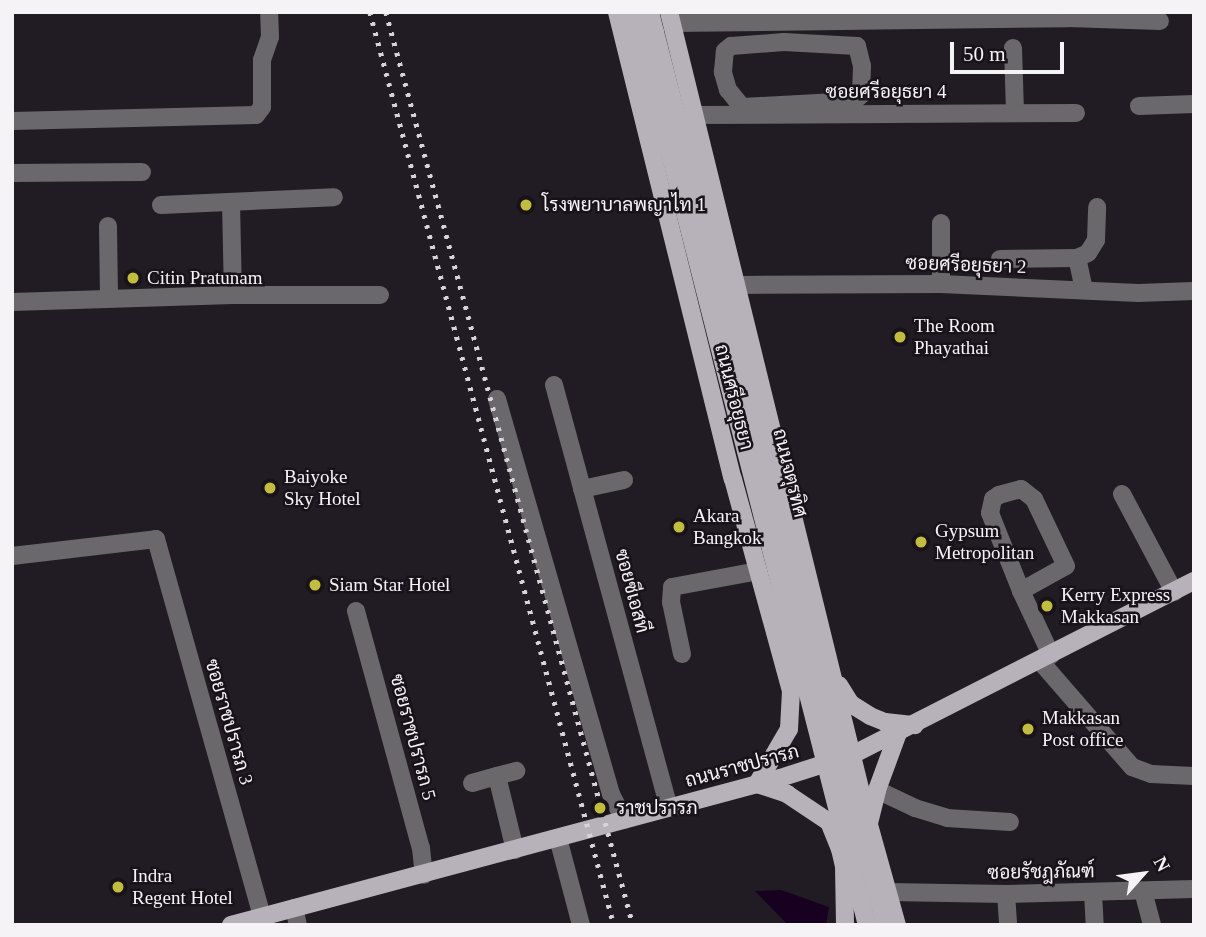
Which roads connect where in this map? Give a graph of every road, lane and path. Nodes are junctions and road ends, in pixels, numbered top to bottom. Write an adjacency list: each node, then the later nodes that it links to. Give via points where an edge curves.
1 (269, 12): 17 (street, via 262,107 256,115)
2 (617, 12): 42 (main road, ถนนศรีอยุธยา)
3 (633, 12): 9 (main road)
4 (650, 12): 9 (main road)
5 (708, 12): 6 (street, via 708,16)
6 (784, 17): 7 (street); 8 (street); 10 (street)
7 (671, 18): 16 (main road, ถนนศรีอยุธยา)
8 (1160, 21)
9 (647, 34): 78 (main road, ถนนจตุรทิศ, bridge); 79 (main road, ถนนจตุรทิศ, bridge)
10 (784, 42): 10 (street, via 857,46 861,95 854,101 743,107 728,90 723,72 725,51 731,46)
11 (1013, 48): 14 (street)
12 (1194, 104): 13 (street)
13 (1139, 106)
14 (1015, 113): 15 (street, ซอยศรีอยุธยา 4); 16 (street, ซอยศรีอยุธยา 4)
15 (1076, 113)
16 (696, 115): 29 (main road, ถนนศรีอยุธยา)
17 (12, 121)
18 (142, 172): 19 (street)
19 (12, 173)
20 (334, 197): 21 (street)
21 (231, 202): 22 (street); 32 (street)
22 (161, 205)
23 (1097, 207): 27 (street, via 1096,240 1088,253)
24 (941, 223): 28 (street)
25 (108, 226): 34 (street)
26 (1000, 258): 27 (street)
27 (1077, 258): 30 (street)
28 (941, 284): 29 (street, ซอยศรีอยุธยา 2); 30 (street, ซอยศรีอยุธยา 2)
29 (737, 285): 43 (main road, ถนนศรีอยุธยา)
30 (1084, 290): 31 (street, ซอยศรีอยุธยา 2)
31 (1194, 291)
32 (233, 295): 33 (street); 34 (street)
33 (380, 295)
34 (108, 298): 35 (street)
35 (12, 302)
36 (554, 385): 39 (street, ซอยซีเอสที)
37 (497, 399): 61 (street, via 611,794)
38 (624, 480): 39 (street)
39 (582, 489): 60 (street, ซอยซีเอสที)
40 (1122, 494): 46 (street)
41 (12, 556): 73 (street, ซอยราชปรารภ 3, via 156,539)
42 (760, 578): 43 (main road, via 778,601 789,603 802,596); 48 (street, via 672,587); 58 (main road, ถนนศรีอยุธยา, via 791,691 792,712 789,729)
43 (808, 580): 50 (main road, ถนนศรีอยุธยา)
44 (1194, 582): 46 (main road, ถนนราชปรารภ)
45 (1021, 591): 45 (street, via 990,513 993,499 1021,489 1034,499 1066,565); 49 (street)
46 (1174, 592): 49 (main road, ถนนราชปรารภ)
47 (356, 611): 66 (street, ซอยราชปรารภ 5, via 421,848)
48 (682, 654)
49 (1046, 658): 51 (main road, ถนนราชปรารภ); 55 (street, via 1132,767 1151,774)
50 (832, 674): 51 (main road, via 851,704 863,712 885,722); 53 (main road, ถนนศรีอยุธยา)
51 (915, 725): 52 (main road, ถนนราชปรารภ)
52 (898, 733): 53 (main road, ถนนราชปรารภ); 59 (main road)
53 (852, 755): 58 (main road, ถนนราชปรารภ); 63 (main road)
54 (516, 771): 56 (street)
55 (1194, 775)
56 (497, 776): 57 (street); 65 (street)
57 (472, 783)
58 (757, 784): 60 (main road, ถนนราชปรารภ); 77 (main road, via 787,794 829,822 844,866)
59 (877, 790): 62 (street, via 947,818); 63 (main road)
60 (669, 807): 61 (main road, ถนนราชปรารภ)
61 (624, 820): 64 (main road, ถนนราชปรารภ)
62 (1010, 822)
63 (869, 825): 69 (main road)
64 (552, 839): 65 (main road, ถนนราชปรารภ); 75 (street); 76 (street)
65 (515, 849): 66 (main road, ถนนราชปรารภ)
66 (424, 875): 72 (main road, ถนนราชปรารภ)
67 (1194, 890): 68 (street, ซอยรัชฎภัณฑ์)
68 (1143, 891): 70 (street, ซอยรัชฎภัณฑ์); 83 (street)
69 (888, 892): 71 (street, ซอยรัชฎภัณฑ์); 80 (main road)
70 (1093, 892): 71 (street, ซอยรัชฎภัณฑ์); 82 (street)
71 (1006, 894): 81 (street)
72 (296, 916): 73 (main road, ถนนราชปรารภ)
73 (262, 917): 74 (main road, ถนนราชปรารภ)
74 (231, 925)
75 (568, 925)
76 (581, 925)
77 (845, 925)
78 (865, 925): 80 (main road, via 872,918)
79 (885, 925)
80 (896, 925)
81 (1008, 925)
82 (1095, 925)
83 (1152, 925)

